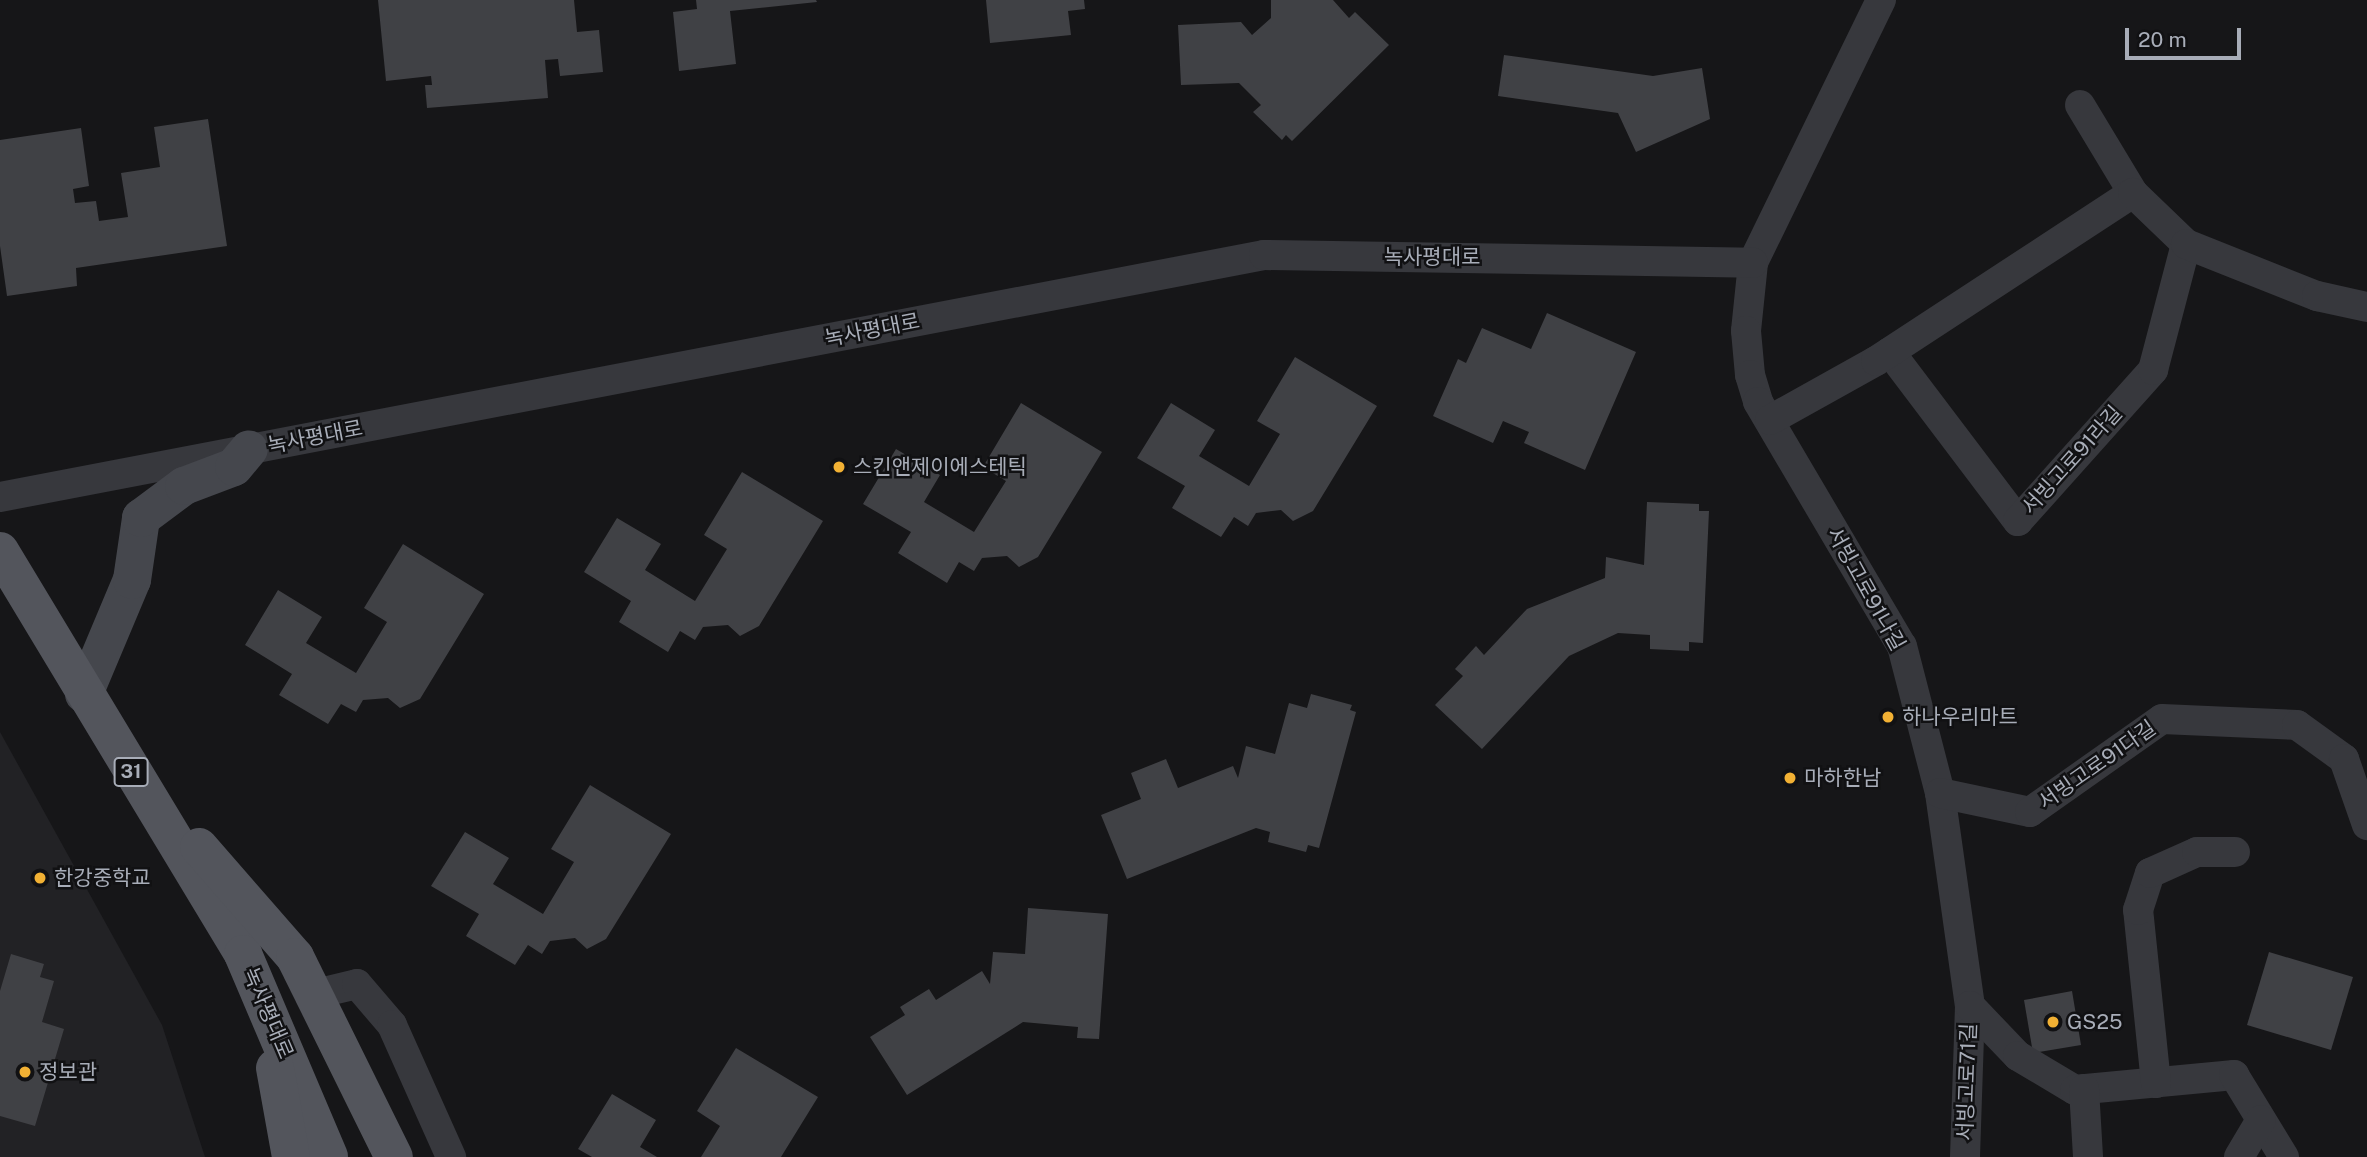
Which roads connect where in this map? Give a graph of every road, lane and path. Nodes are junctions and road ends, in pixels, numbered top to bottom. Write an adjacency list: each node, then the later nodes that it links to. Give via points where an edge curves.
1 (1881, 0): 5 (street, 서빙고로91나길)
2 (2080, 105): 3 (street)
3 (2133, 192): 4 (street); 7 (street)
4 (2186, 244): 6 (street, via 2316,296); 7 (street, 서빙고로91라길, via 2153,370 2018,521)
5 (1753, 263): 8 (street, 서빙고로91나길, via 1746,331 1750,375); 9 (street, 녹사평대로, via 1264,255)
6 (2367, 307)
7 (1890, 352): 8 (street)
8 (1770, 420): 14 (street, 서빙고로91나길, via 1902,646)
9 (249, 449): 10 (street, 녹사평대로); 12 (street, via 234,467 184,486 141,519 132,580)
10 (0, 497)
11 (0, 551): 12 (main road, 녹사평대로 / 31)
12 (84, 694): 13 (main road, 녹사평대로 / 31)
13 (126, 763): 17 (main road, 녹사평대로 / 31, via 243,954); 18 (main road, via 295,957)
14 (1940, 793): 15 (street, 서빙고로91다길, via 2030,812 2162,719 2297,725 2344,759); 19 (street, 서빙고로91나길)
15 (2367, 825)
16 (2235, 852): 20 (street, via 2197,852 2150,873 2138,910)
17 (261, 993): 23 (main road); 24 (main road, 녹사평대로 / 31)
18 (311, 995): 25 (main road); 26 (street, via 357,984 392,1025)
19 (1970, 1006): 21 (street, via 2018,1056 2075,1090); 27 (street, 서빙고로71길)
20 (2155, 1083): 21 (street); 22 (street, via 2234,1076)
21 (2084, 1089): 28 (street)
22 (2261, 1120): 29 (street); 30 (street)
23 (291, 1157)
24 (329, 1157)
25 (394, 1157)
26 (451, 1157)
27 (1965, 1157)
28 (2088, 1157)
29 (2239, 1157)
30 (2284, 1157)

